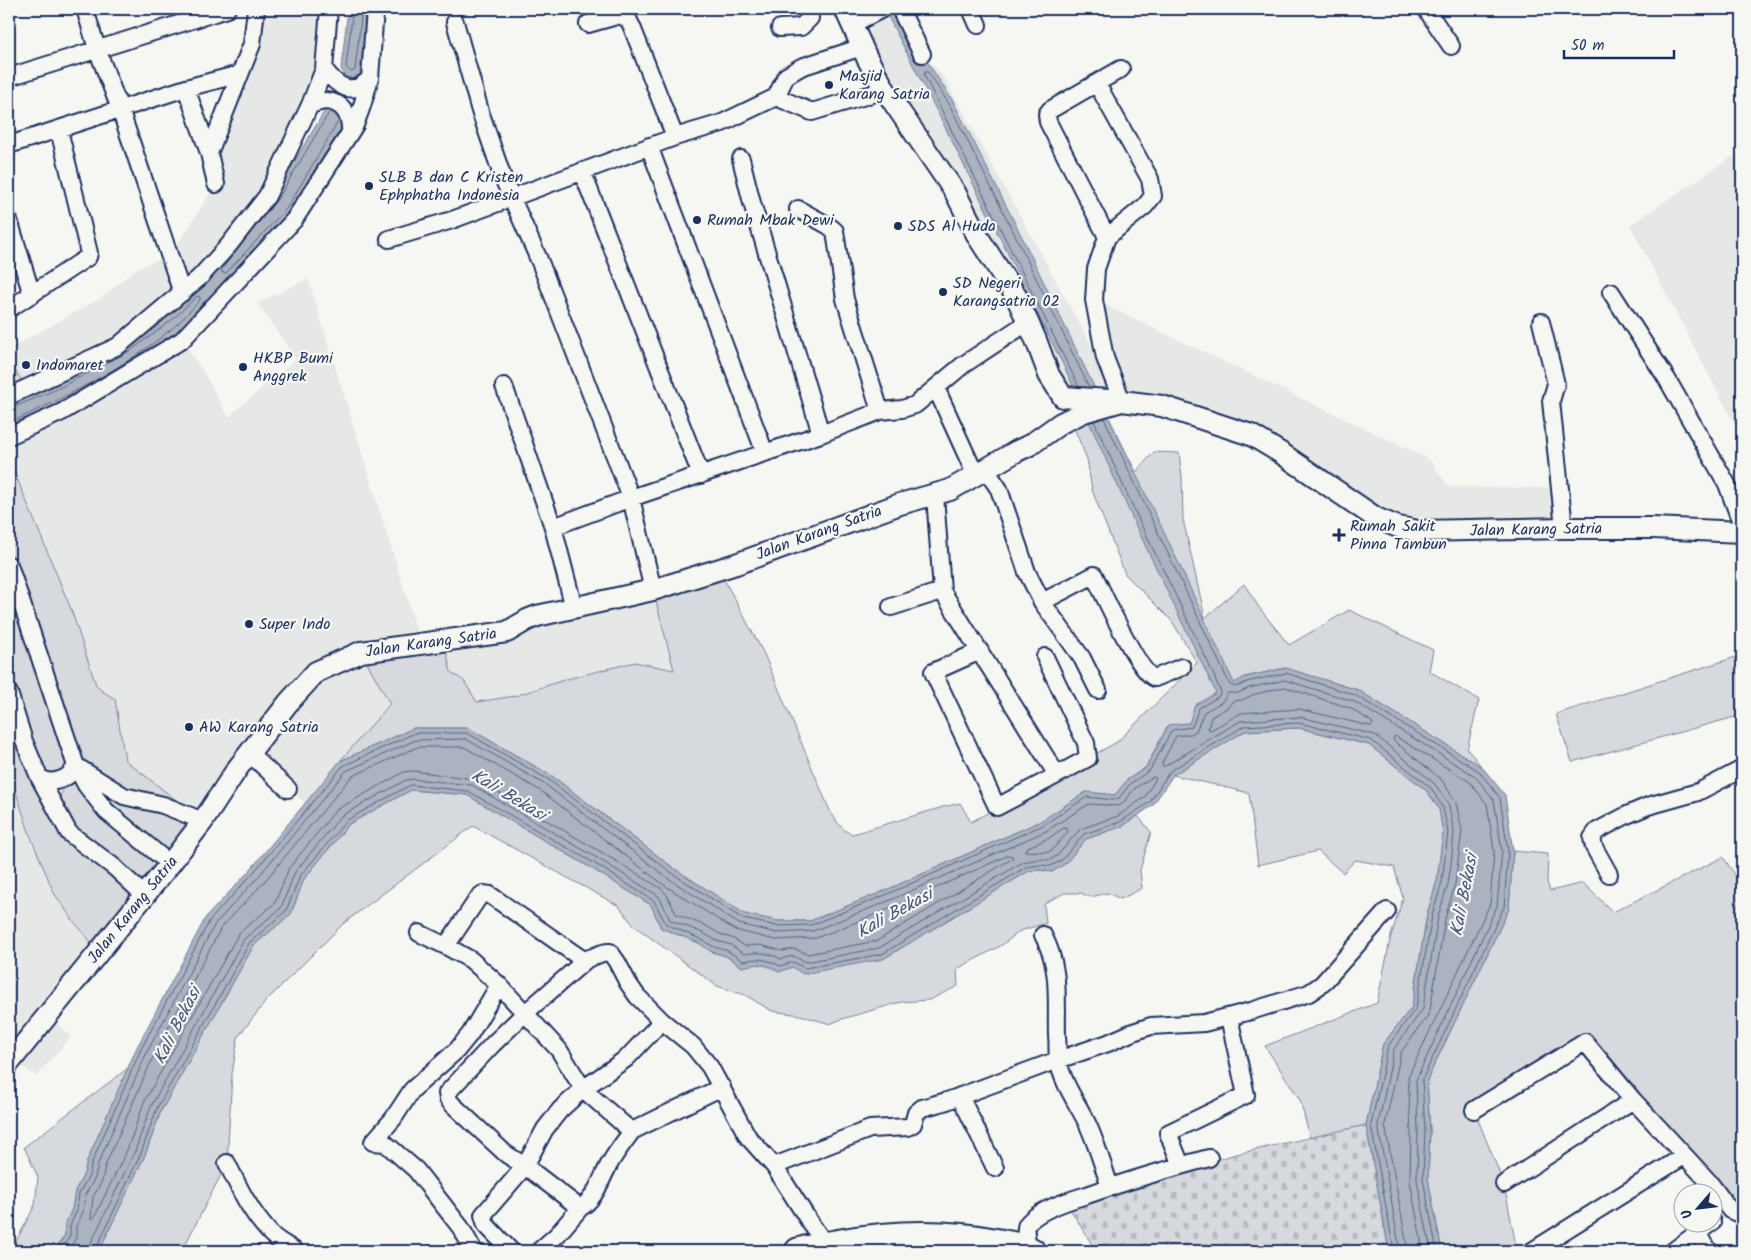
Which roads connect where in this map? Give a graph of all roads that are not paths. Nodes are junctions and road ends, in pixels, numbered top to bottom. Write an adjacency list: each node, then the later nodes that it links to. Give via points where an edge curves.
1 (85, 9): 18 (street)
2 (227, 9): 18 (street)
3 (256, 9): 22 (street, via 252,44)
4 (329, 9): 20 (street)
5 (375, 9): 24 (street)
6 (809, 9): 15 (street, via 810,18 801,27)
7 (882, 9): 11 (street)
8 (900, 9): 19 (street)
9 (971, 9): 14 (street)
10 (1426, 9): 16 (street)
11 (848, 17): 17 (street)
12 (455, 22): 40 (street, via 480,111)
13 (588, 24): 33 (street, via 620,16 628,19)
14 (978, 25)
15 (780, 28)
16 (1451, 46)
17 (862, 47): 27 (street); 28 (street, via 786,76)
18 (97, 49): 23 (street); 30 (street)
19 (922, 54)
20 (324, 69): 24 (street, via 332,80 346,88 361,86); 29 (street)
21 (1121, 69): 25 (street)
22 (240, 74): 26 (street); 36 (street)
23 (9, 77)
24 (370, 78): 32 (street)
25 (1097, 84): 43 (street, via 1150,179 1153,196 1146,206); 43 (street, via 1047,114 1048,122)
26 (186, 88): 30 (street); 36 (street)
27 (885, 90): 28 (street, via 812,112); 49 (street, via 956,192 978,237 1016,296)
28 (776, 97): 33 (street, via 722,123)
29 (310, 105): 32 (street, via 325,101 340,105 348,114); 46 (street, via 267,196 223,251)
30 (120, 109): 31 (street); 46 (street)
31 (59, 130): 34 (street); 47 (street, via 89,254 86,260)
32 (350, 132): 58 (street, via 294,220 182,340 62,412)
33 (675, 137): 35 (street)
34 (9, 145)
35 (649, 146): 38 (street); 59 (street)
36 (209, 153): 39 (street)
37 (741, 159): 57 (street)
38 (582, 171): 40 (street); 61 (street)
39 (216, 184)
40 (511, 198): 44 (street); 63 (street, via 540,262)
41 (798, 209): 55 (street, via 835,231 846,299)
42 (9, 220): 47 (street)
43 (1107, 237): 54 (street, via 1096,269 1094,300 1105,358)
44 (389, 239)
45 (1611, 292): 64 (street, via 1727,484)
46 (182, 293): 53 (street, via 118,346)
47 (32, 295): 48 (street)
48 (9, 309)
49 (1028, 322): 52 (street, via 963,365); 54 (street, via 1049,375 1064,397); 56 (street)
50 (1541, 322): 66 (street, via 1556,384 1552,401)
51 (504, 386): 65 (street)
52 (936, 388): 55 (street, via 915,405); 60 (street)
53 (9, 396)
54 (1122, 401): 56 (street, Jalan Karang Satria, via 1084,412); 66 (street, Jalan Karang Satria, via 1162,406 1251,435 1376,518 1398,527 1427,531)
55 (880, 411): 57 (street)
56 (1061, 424): 60 (street, Jalan Karang Satria)
57 (821, 434): 59 (street)
58 (9, 436)
59 (766, 453): 61 (street)
60 (981, 473): 62 (street, Jalan Karang Satria); 71 (street, via 999,489 1027,572)
61 (701, 475): 63 (street)
62 (935, 495): 69 (street, Jalan Karang Satria, via 900,504 736,564); 70 (street)
63 (631, 498): 65 (street); 69 (street)
64 (1742, 525)
65 (553, 527): 73 (street)
66 (1564, 528): 67 (street, Jalan Karang Satria)
67 (1742, 532)
68 (9, 565): 80 (street)
69 (653, 590): 73 (street, Jalan Karang Satria)
70 (942, 591): 72 (street); 74 (street)
71 (1042, 602): 76 (street, via 1094,575 1146,672 1155,678); 77 (street, via 1082,658)
72 (891, 607)
73 (574, 608): 79 (street, Jalan Karang Satria, via 527,620 507,632 361,652 316,672)
74 (980, 651): 82 (street); 82 (street, via 933,672 997,807)
75 (1045, 657): 82 (street, via 1086,743 1088,758)
76 (1182, 667)
77 (1098, 690)
78 (9, 693): 83 (street)
79 (249, 753): 85 (street); 87 (street, Jalan Karang Satria)
80 (76, 766): 83 (street, via 64,779 48,782); 84 (street); 87 (street, via 124,796 163,805)
81 (1742, 770): 89 (street, via 1698,792 1648,806 1597,831 1592,838 1594,847)
82 (1057, 775)
83 (39, 777): 86 (street)
84 (86, 785): 86 (street, via 79,780 64,786); 88 (street, via 106,811)
85 (288, 789)
86 (56, 809): 90 (street, via 69,833)
87 (204, 821): 88 (street, Jalan Karang Satria)
88 (170, 864): 90 (street, Jalan Karang Satria)
89 (1610, 874)
90 (144, 895): 101 (street, Jalan Karang Satria)
91 (1387, 911): 98 (street, via 1318,987)
92 (419, 933): 94 (street)
93 (1043, 935): 100 (street, via 1058,987)
94 (446, 946): 95 (street, via 479,897 490,894 577,956); 96 (street, via 471,960)
95 (587, 959): 97 (street); 99 (street, via 598,953 610,952 637,996)
96 (499, 985): 97 (street); 124 (street, via 470,1034 412,1090 373,1142 385,1144 416,1170 461,1228)
97 (524, 1014): 103 (street, via 558,1050); 112 (street, via 448,1093 448,1099 506,1154)
98 (1228, 1017): 100 (street, via 1151,1026); 111 (street, via 1246,1095 1168,1133)
99 (662, 1021): 102 (street, via 693,1046); 103 (street, via 627,1058)
100 (1058, 1059): 104 (street); 116 (street, via 1069,1091 1097,1148)
101 (9, 1063)
102 (722, 1087): 107 (street); 113 (street, via 748,1137)
103 (583, 1089): 107 (street); 112 (street, via 548,1123)
104 (960, 1096): 113 (street, via 918,1110 908,1128 870,1129); 114 (street)
105 (1633, 1100): 106 (street, via 1585,1042); 108 (street); 115 (street)
106 (1474, 1110)
107 (632, 1131): 117 (street, via 610,1162 593,1197)
108 (1684, 1156): 118 (street); 127 (street)
109 (1209, 1158): 111 (street)
110 (227, 1163): 123 (street, via 257,1218 277,1240)
111 (1181, 1165): 116 (street)
112 (525, 1166): 117 (street); 125 (street, via 482,1215 486,1225)
113 (774, 1166): 121 (street)
114 (995, 1168)
115 (1504, 1184)
116 (1110, 1187): 122 (street, via 1067,1201 1028,1222)
117 (580, 1208): 126 (street)
118 (1736, 1212): 119 (street)
119 (1724, 1217)
120 (1698, 1233): 128 (street); 129 (street)
121 (808, 1249): 122 (main road, via 882,1236 920,1234 975,1237)
122 (1030, 1250)
123 (295, 1251)
124 (474, 1251)
125 (511, 1251)
126 (539, 1251)
127 (1532, 1251)
128 (1673, 1251)
129 (1709, 1251)

